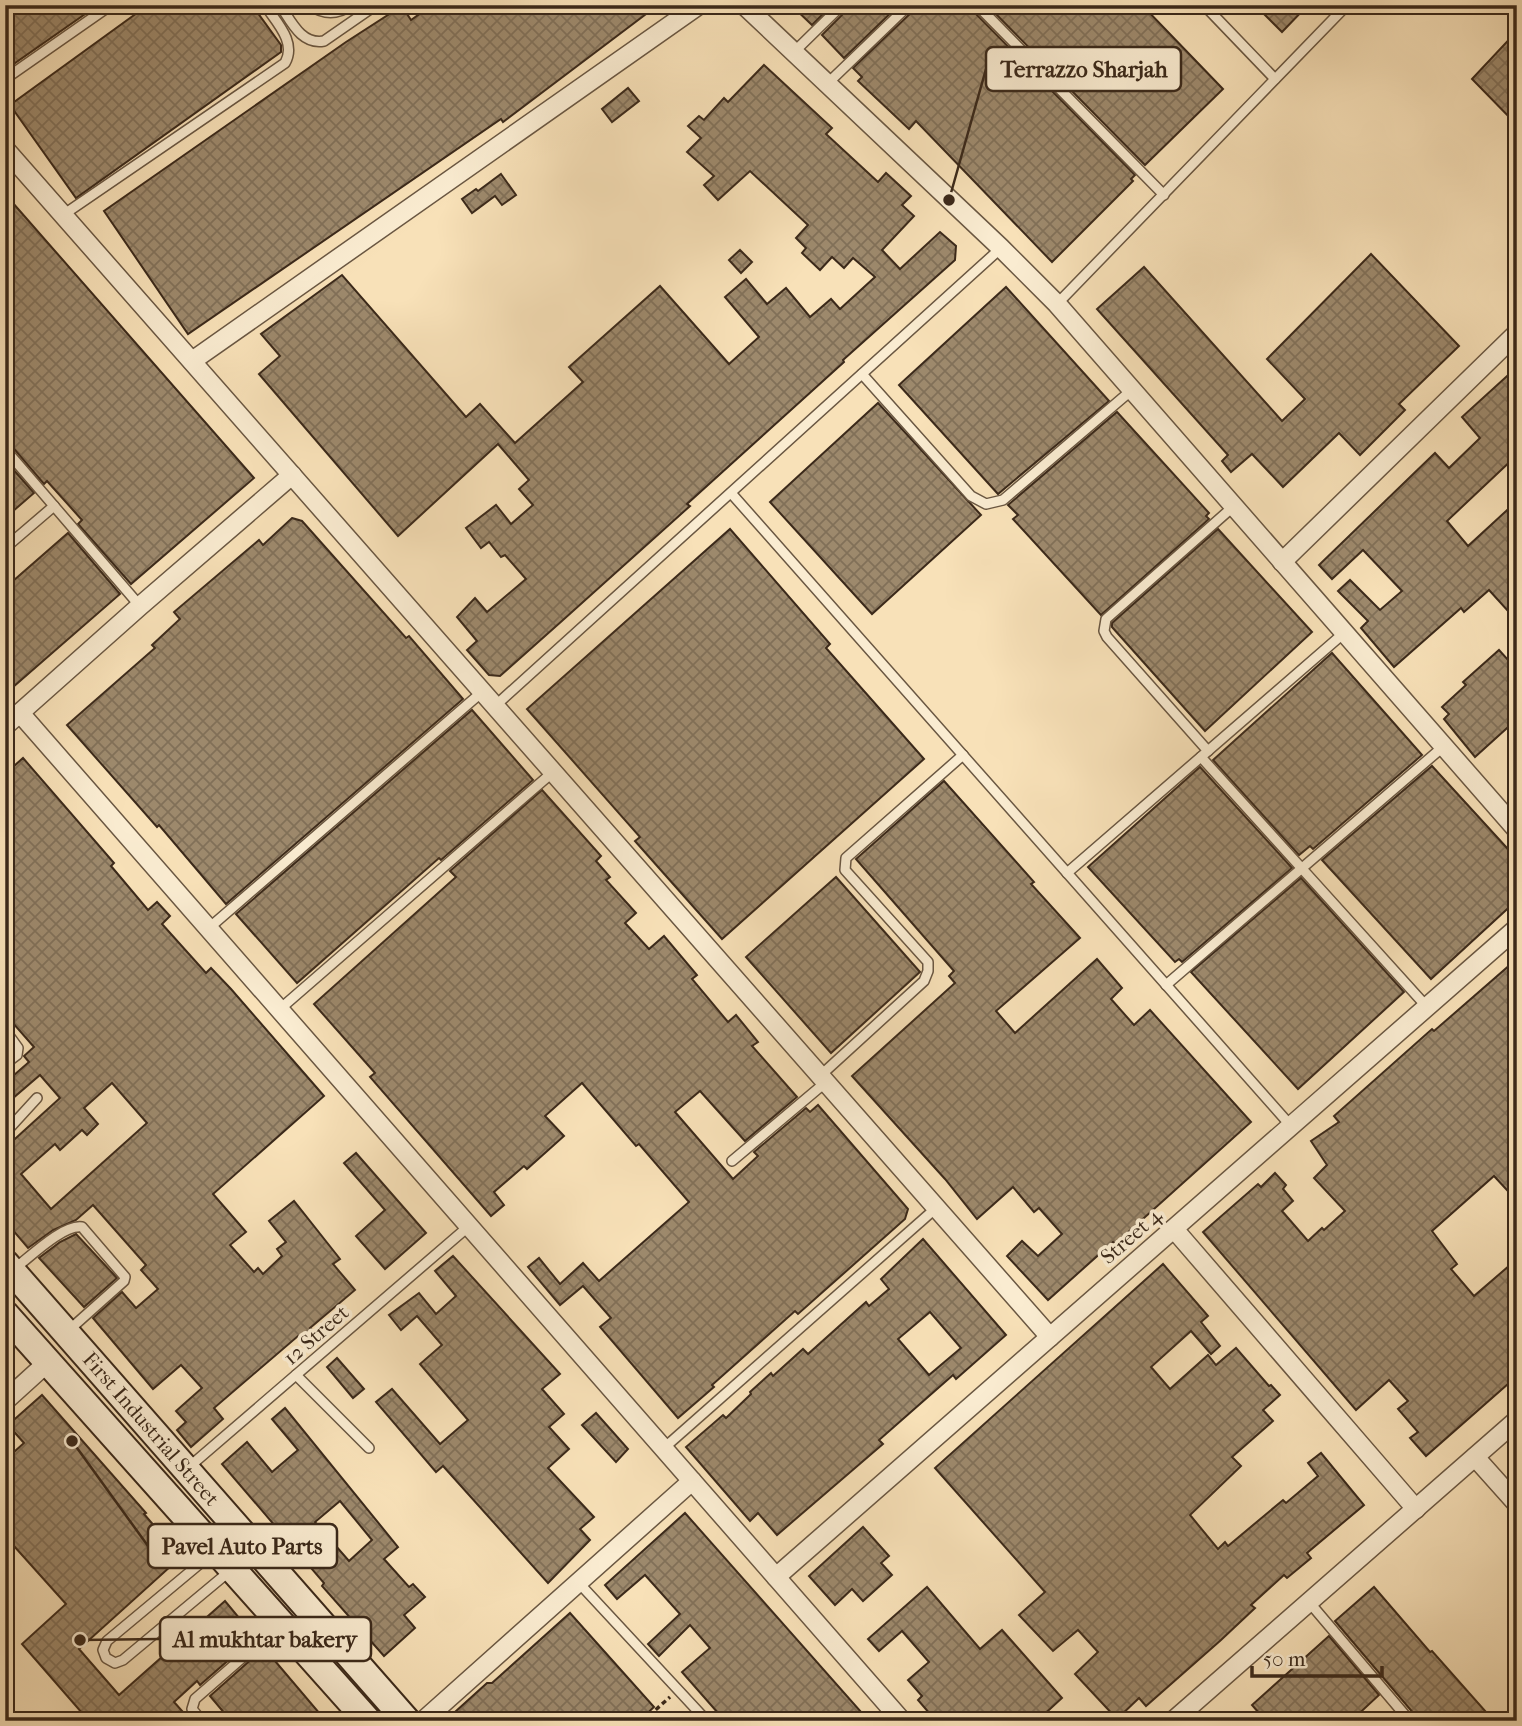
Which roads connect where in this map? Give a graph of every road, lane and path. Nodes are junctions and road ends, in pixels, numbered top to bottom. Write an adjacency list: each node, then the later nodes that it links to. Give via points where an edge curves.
1 (111, 5): 15 (lane)
2 (265, 5): 20 (lane, via 289,43 285,63)
3 (280, 5): 6 (lane, via 303,37 318,42)
4 (310, 5): 5 (lane, via 336,13)
5 (351, 5)
6 (376, 5)
7 (699, 5): 24 (street)
8 (744, 5): 14 (street)
9 (842, 5): 14 (lane)
10 (909, 5): 17 (lane)
11 (976, 5): 19 (lane)
12 (1204, 5): 16 (lane)
13 (1347, 5): 16 (lane)
14 (794, 52): 17 (street)
15 (5, 79)
16 (1275, 79): 19 (lane)
17 (827, 84): 21 (street)
18 (5, 149): 20 (street)
19 (1164, 194): 22 (lane)
20 (63, 215): 24 (street)
21 (1001, 248): 22 (street); 25 (lane)
22 (1057, 304): 26 (street)
23 (1517, 333): 33 (street)
24 (192, 361): 28 (street)
25 (862, 374): 26 (lane, via 971,496 986,504 1003,500); 29 (lane)
26 (1133, 389): 31 (street)
27 (5, 449): 30 (lane)
28 (292, 475): 34 (street); 36 (street)
29 (731, 493): 37 (lane); 42 (lane)
30 (54, 506): 32 (lane); 34 (lane)
31 (1234, 506): 33 (street); 41 (lane, via 1104,625 1107,637)
32 (5, 548)
33 (1282, 562): 35 (street)
34 (140, 606): 38 (street)
35 (1343, 633): 40 (street); 41 (lane)
36 (482, 692): 37 (street); 47 (lane)
37 (495, 706): 43 (street)
38 (20, 713): 39 (street); 47 (street)
39 (5, 726)
40 (1444, 746): 44 (street); 45 (lane)
41 (1205, 754): 45 (lane); 46 (lane)
42 (963, 755): 46 (lane); 54 (lane, via 846,858 845,870 928,962 928,971 924,981)
43 (553, 772): 51 (lane); 54 (street)
44 (1514, 822)
45 (1302, 868): 49 (lane); 50 (lane)
46 (1067, 873): 49 (lane)
47 (209, 928): 51 (street)
48 (1517, 929): 50 (street, Street 4)
49 (1167, 985): 56 (lane)
50 (1427, 1007): 56 (street, Street 4)
51 (280, 1009): 60 (street)
52 (5, 1030): 53 (lane, via 18,1048 17,1055)
53 (5, 1064)
54 (823, 1079): 58 (lane); 59 (street)
55 (37, 1098): 57 (lane)
56 (1291, 1126): 61 (street, Street 4)
57 (5, 1133)
58 (732, 1161)
59 (936, 1208): 65 (street); 71 (lane)
60 (469, 1226): 67 (lane, 12 Street); 71 (street)
61 (1174, 1229): 65 (street, Street 4); 76 (street)
62 (9, 1267): 64 (main road, First Industrial Street); 64 (lane, via 66,1229 82,1227 125,1277)
63 (5, 1314): 66 (main road, First Industrial Street)
64 (67, 1332): 73 (main road, First Industrial Street)
65 (1050, 1337): 78 (street, Street 4)
66 (48, 1362): 68 (street); 77 (main road, First Industrial Street)
67 (296, 1375): 70 (lane); 73 (lane, 12 Street)
68 (5, 1401)
69 (1517, 1420): 72 (street)
70 (369, 1448)
71 (664, 1448): 74 (street)
72 (1475, 1457): 75 (street); 76 (street)
73 (186, 1470): 86 (main road, First Industrial Street)
74 (692, 1481): 78 (street); 79 (street)
75 (1517, 1504)
76 (1416, 1509): 80 (street)
77 (224, 1559): 77 (lane, via 107,1641 106,1658 115,1663 124,1660); 81 (main road, First Industrial Street)
78 (776, 1577): 83 (street)
79 (578, 1582): 82 (lane); 87 (street)
80 (1309, 1602): 91 (street); 92 (lane)
81 (282, 1623): 84 (lane, via 195,1699 192,1709); 85 (main road, First Industrial Street)
82 (678, 1690): 88 (path); 89 (lane)
83 (896, 1715): 90 (lane)
84 (202, 1721)
85 (368, 1721)
86 (407, 1721)
87 (423, 1721)
88 (643, 1721)
89 (707, 1721)
90 (877, 1721)
91 (1172, 1721)
92 (1410, 1721)

